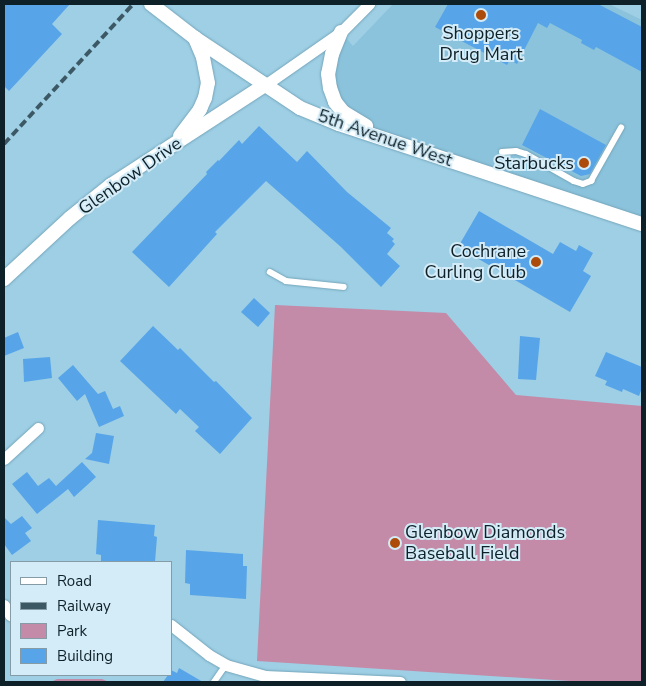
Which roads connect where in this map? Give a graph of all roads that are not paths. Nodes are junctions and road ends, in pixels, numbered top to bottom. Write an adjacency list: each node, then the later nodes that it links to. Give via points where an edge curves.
1 (151, 4): 4 (street, 5th Avenue West)
2 (369, 4): 3 (street)
3 (341, 32): 5 (street); 7 (street, via 328,74 335,102 356,121)
4 (195, 38): 5 (street, 5th Avenue West); 8 (street, via 206,68 205,98)
5 (265, 85): 7 (street, 5th Avenue West, via 300,108); 8 (street, Glenbow Drive)
6 (621, 128): 9 (lane, via 591,181 583,184 526,154)
7 (393, 141): 10 (street, 5th Avenue West)
8 (173, 145): 12 (street, Glenbow Drive, via 111,185)
9 (502, 152)
10 (642, 224)
11 (270, 272): 13 (lane, via 286,281)
12 (4, 279)
13 (344, 286)
14 (38, 428): 15 (street)
15 (4, 459)
16 (172, 626): 17 (street)
17 (226, 665): 18 (street, via 266,676); 19 (lane)
18 (353, 681): 20 (street)
19 (214, 682)
20 (400, 682)

